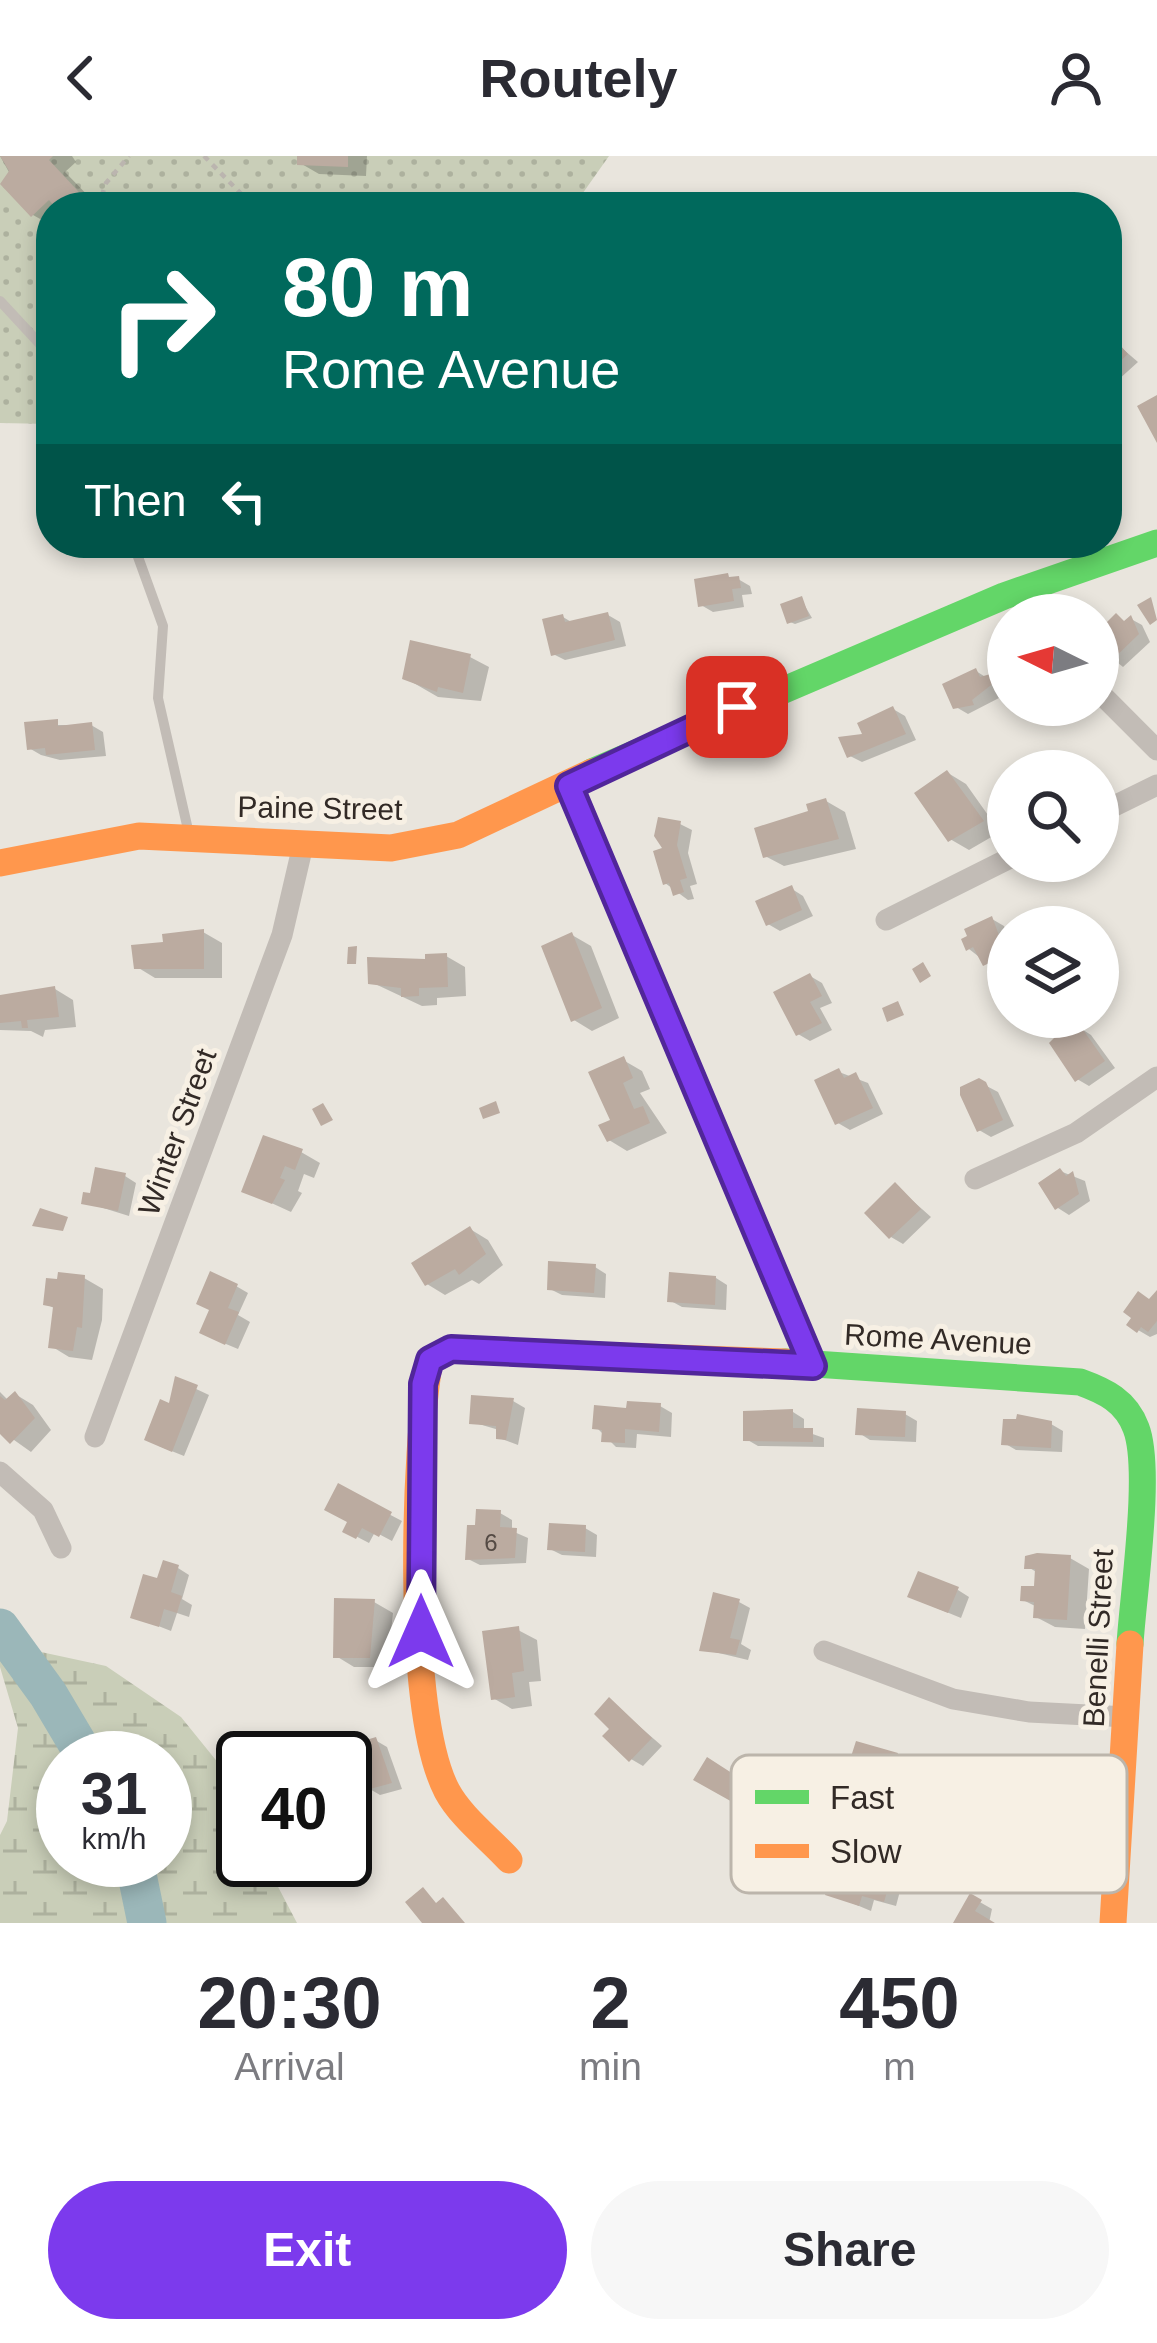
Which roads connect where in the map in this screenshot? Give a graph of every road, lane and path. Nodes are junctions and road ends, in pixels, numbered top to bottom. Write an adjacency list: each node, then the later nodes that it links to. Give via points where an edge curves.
1 (129, 156): 3 (path)
2 (204, 156): 4 (path)
3 (103, 192)
4 (239, 192)
5 (0, 301): 6 (lane)
6 (36, 340)
7 (1157, 543): 9 (street, Paine Street)
8 (139, 558): 16 (lane, via 164,626 158,698)
9 (1041, 594)
10 (987, 616): 14 (street, Paine Street, via 696,724)
11 (1119, 712): 12 (street)
12 (1157, 750)
13 (1157, 785): 15 (street)
14 (569, 786): 17 (street, Paine Street, via 458,836 391,848); 23 (street)
15 (1119, 804)
16 (190, 837): 17 (street, Paine Street); 18 (street, Paine Street, via 139,836)
17 (303, 844): 25 (street, Winter Street, via 282,935)
18 (0, 863)
19 (987, 870): 20 (street)
20 (886, 920)
21 (1157, 1077): 22 (street, via 1076,1133)
22 (975, 1179)
23 (813, 1366): 24 (street, Rome Avenue, via 1080,1382 1112,1394); 31 (street, Rome Avenue, via 451,1349 430,1360 421,1498 426,1730 446,1790)
24 (1137, 1429): 29 (street, Benelli Street)
25 (95, 1437)
26 (0, 1472): 27 (street, via 44,1510)
27 (61, 1548)
28 (824, 1651): 29 (street, via 953,1699)
29 (1127, 1717): 30 (street, Benelli Street)
30 (1124, 1755)
31 (509, 1860)
32 (1114, 1893): 33 (street, Benelli Street)
33 (1112, 1923)

